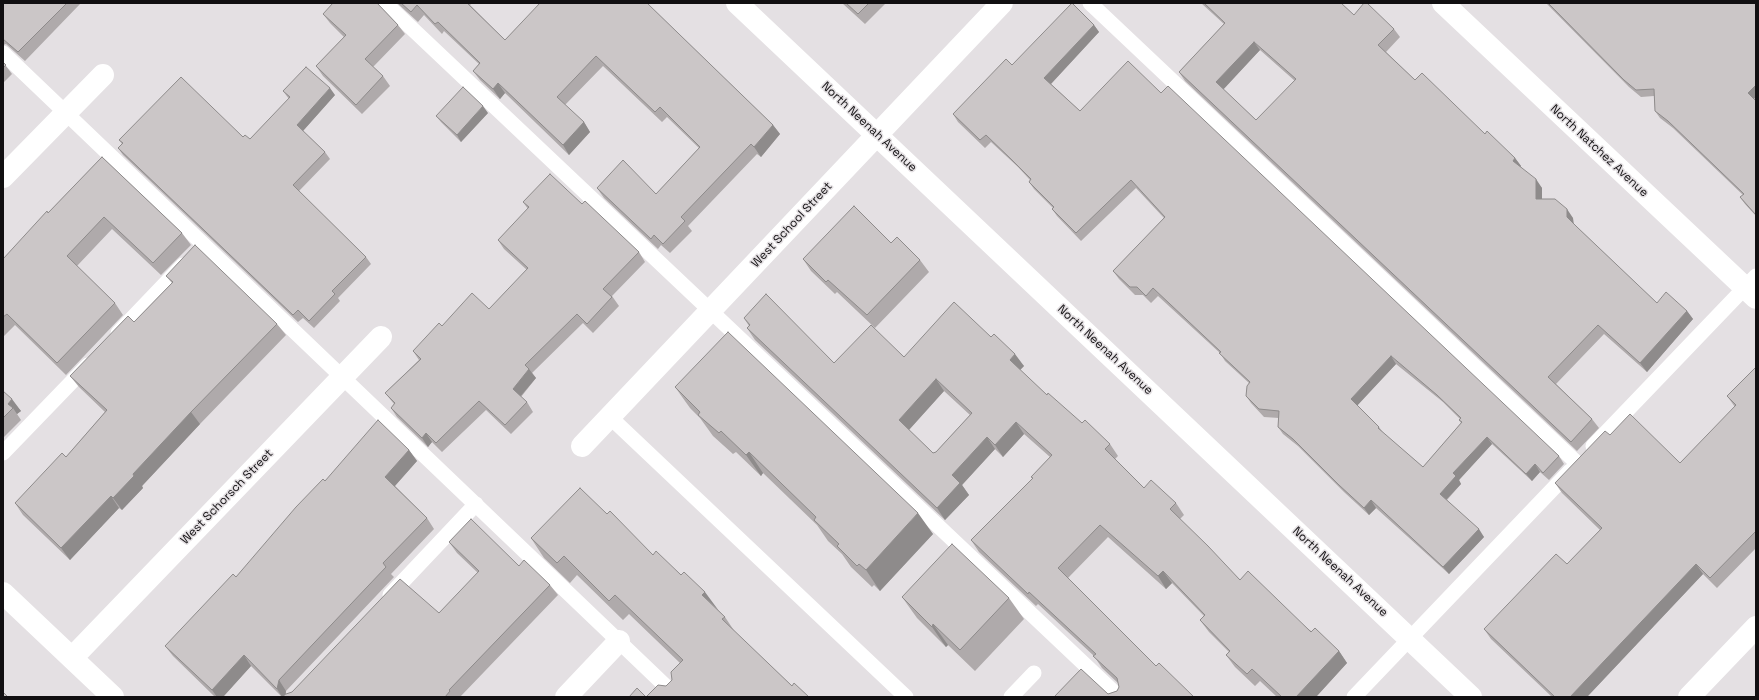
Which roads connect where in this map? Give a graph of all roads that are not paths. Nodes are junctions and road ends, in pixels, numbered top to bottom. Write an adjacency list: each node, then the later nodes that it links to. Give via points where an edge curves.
1 (385, 3): 13 (lane)
2 (737, 3): 9 (street, North Neenah Avenue)
3 (1002, 3): 9 (street, West School Street)
4 (1090, 3): 19 (lane)
5 (1443, 3): 12 (street, North Natchez Avenue)
6 (3, 53): 8 (lane)
7 (103, 75): 8 (street)
8 (66, 113): 10 (street); 11 (lane)
9 (877, 135): 13 (street, West School Street); 24 (street, North Neenah Avenue)
10 (3, 177)
11 (204, 244): 15 (lane); 18 (lane)
12 (1752, 287): 19 (lane)
13 (710, 311): 16 (street, West School Street); 33 (lane)
14 (381, 336): 15 (street, West Schorsch Street)
15 (342, 377): 20 (lane); 26 (street, West Schorsch Street)
16 (610, 417): 17 (street, West School Street); 31 (lane)
17 (582, 446)
18 (3, 453)
19 (1577, 463): 24 (lane)
20 (476, 504): 22 (lane); 25 (lane)
21 (3, 593): 26 (street)
22 (379, 606)
23 (1756, 627): 36 (street)
24 (1410, 638): 34 (lane); 35 (street, North Neenah Avenue)
25 (619, 641): 29 (street); 30 (lane)
26 (72, 658): 28 (street)
27 (1034, 673): 32 (lane)
28 (113, 697)
29 (566, 697)
30 (677, 697)
31 (906, 697)
32 (1011, 697)
33 (1119, 697)
34 (1354, 697)
35 (1472, 697)
36 (1689, 697)

